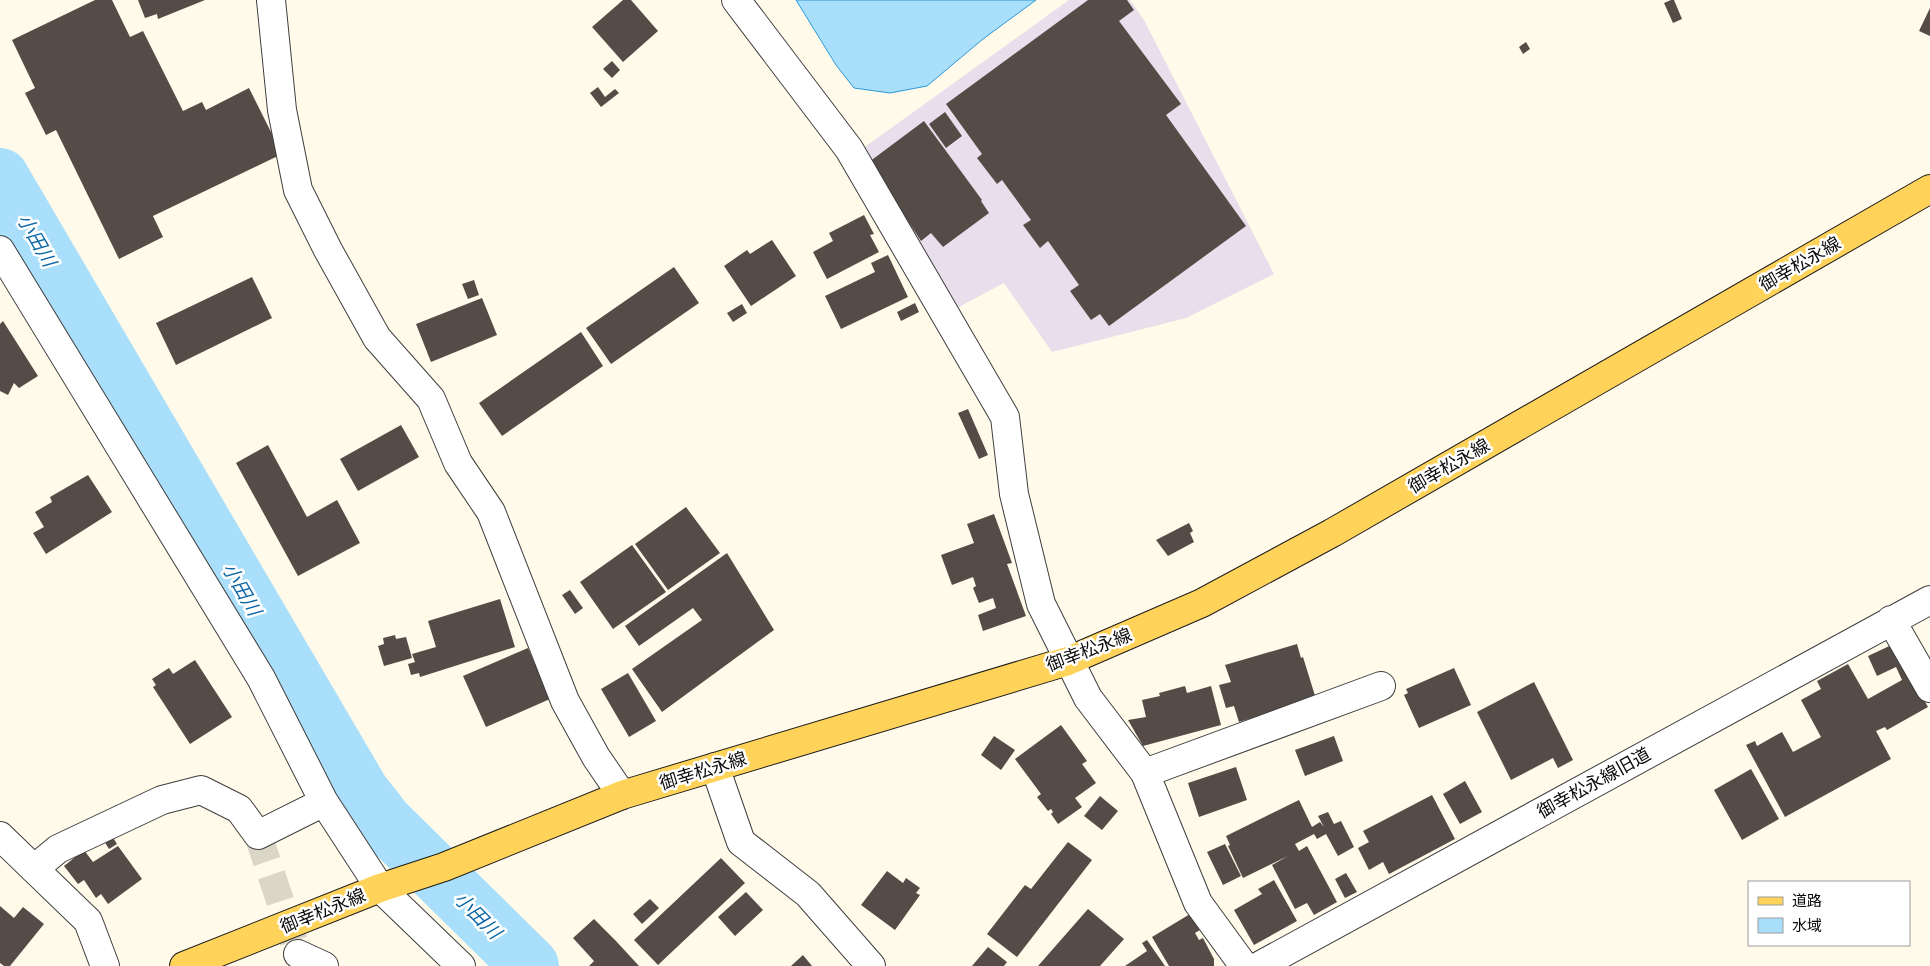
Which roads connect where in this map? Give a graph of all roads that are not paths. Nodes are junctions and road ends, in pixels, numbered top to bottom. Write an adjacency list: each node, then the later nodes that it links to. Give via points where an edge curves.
1 (271, 0): 14 (street, via 282,110 298,190 377,338 431,399 458,463 491,512 565,701)
2 (736, 0): 4 (street)
3 (760, 0): 4 (street)
4 (848, 149): 9 (street, via 1005,417 1014,494 1041,604)
5 (1930, 189): 9 (main road, 御幸松永線, via 1332,533 1202,603)
6 (0, 250): 15 (street, via 261,678)
7 (1930, 600): 8 (street, 御幸松永線旧道)
8 (1891, 620): 11 (street); 26 (street, 御幸松永線旧道)
9 (1068, 661): 12 (main road, 御幸松永線); 13 (street, via 1088,698)
10 (1381, 686): 13 (street)
11 (1930, 688)
12 (715, 767): 14 (main road, 御幸松永線); 24 (street, via 741,842 808,894)
13 (1145, 773): 25 (street, via 1198,903)
14 (622, 795): 18 (main road, 御幸松永線, via 444,866)
15 (324, 802): 17 (street, via 258,835 238,808 201,790 162,800 58,849); 18 (street)
16 (0, 836): 17 (street)
17 (34, 869): 20 (street, via 88,921)
18 (390, 884): 21 (main road, 御幸松永線); 23 (street)
19 (298, 954): 22 (street)
20 (105, 966)
21 (184, 966)
22 (324, 966)
23 (460, 966)
24 (871, 966)
25 (1244, 966)
26 (1259, 966)

